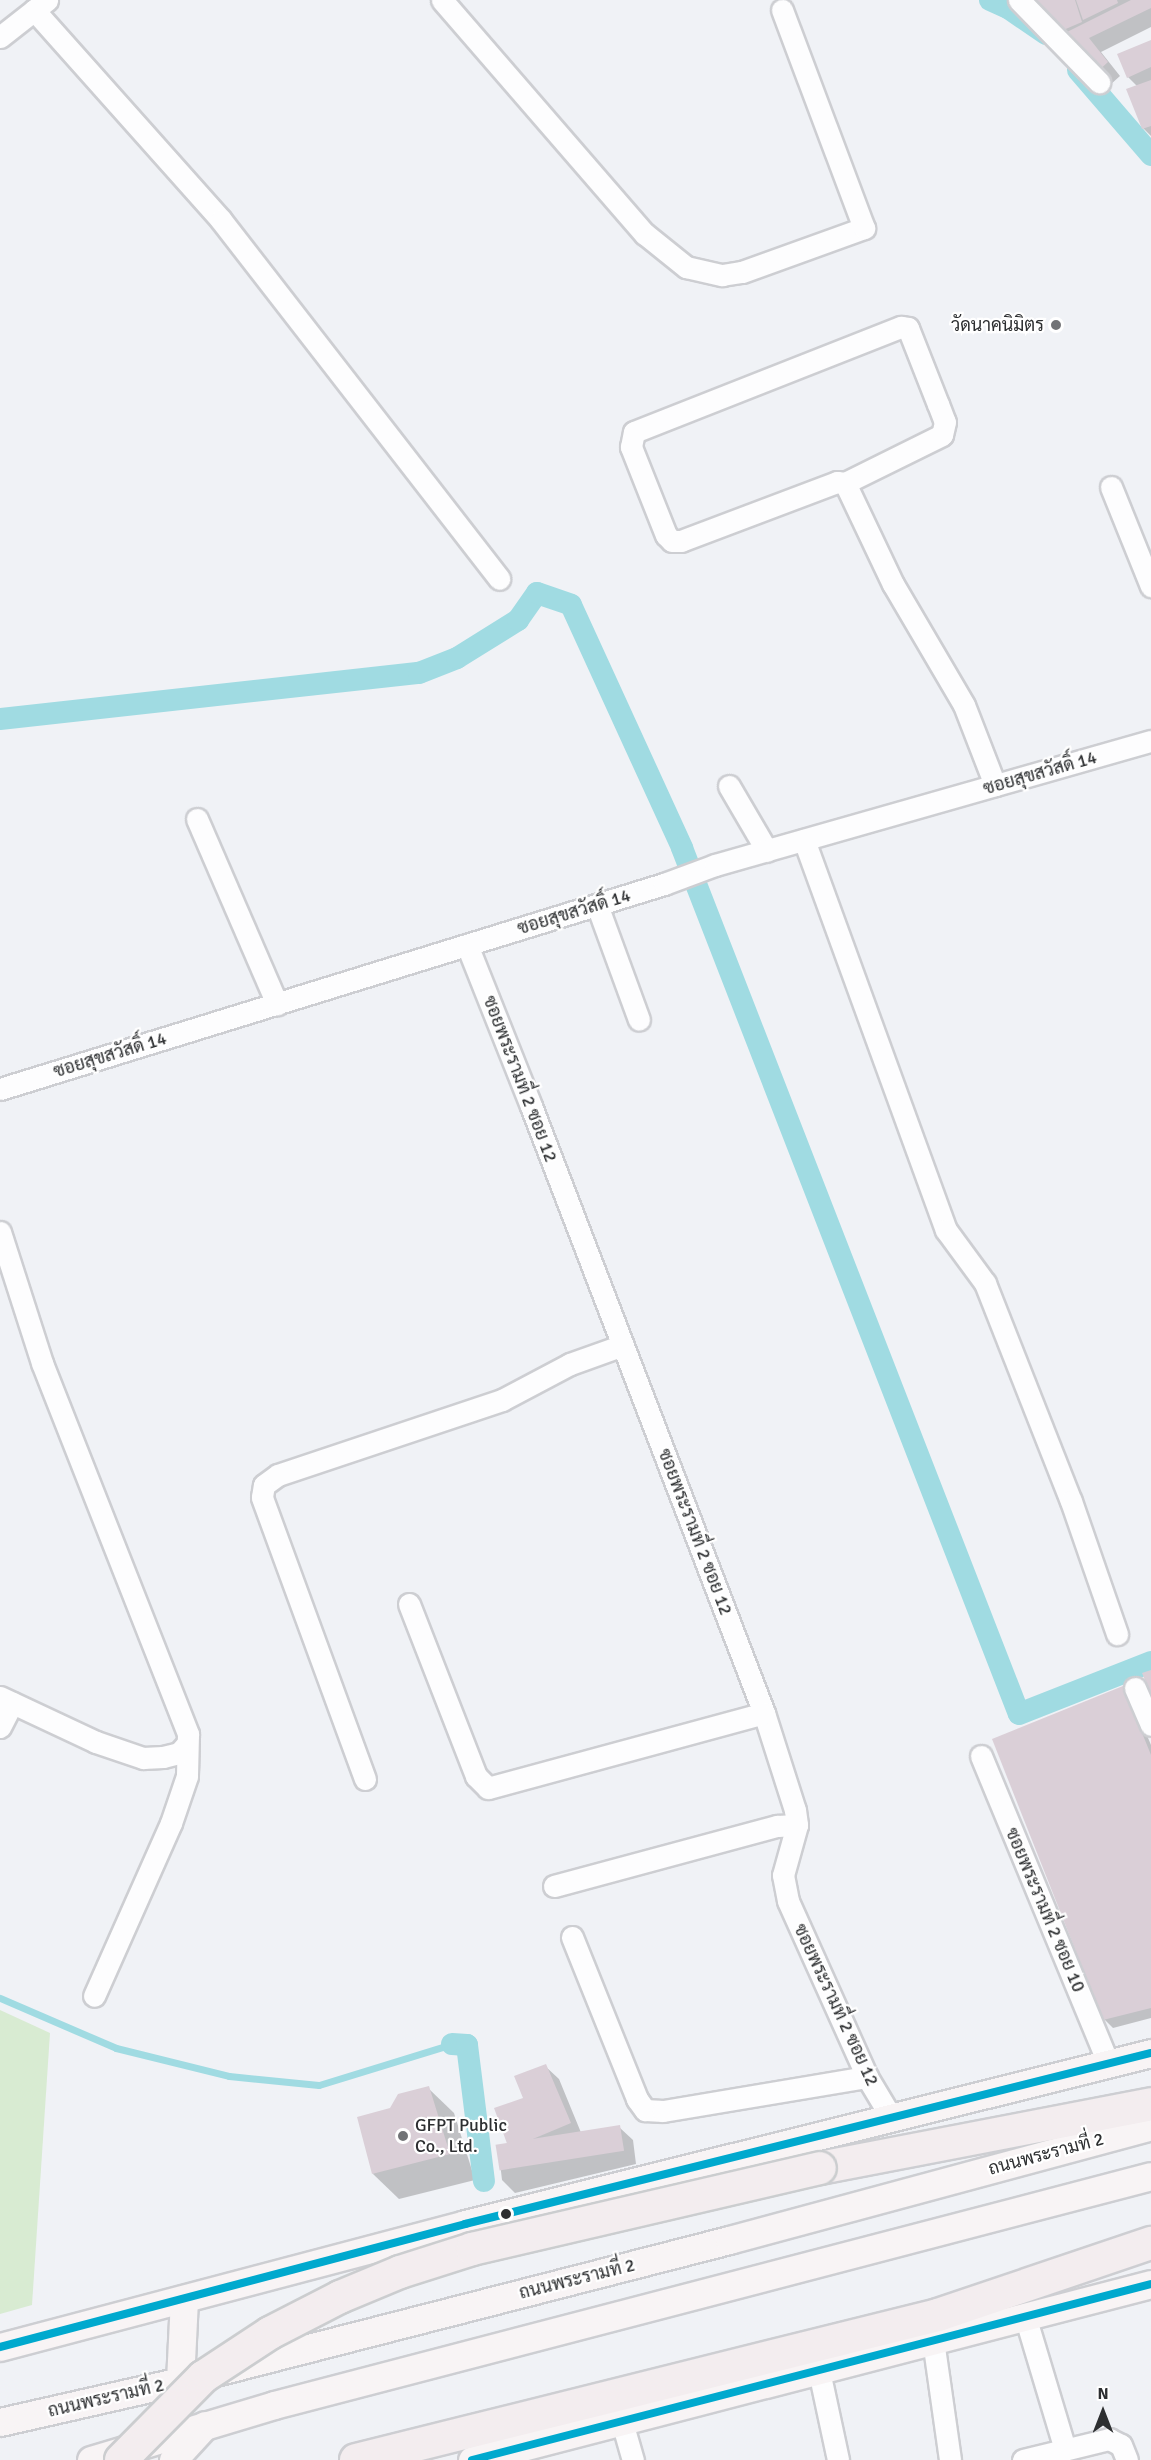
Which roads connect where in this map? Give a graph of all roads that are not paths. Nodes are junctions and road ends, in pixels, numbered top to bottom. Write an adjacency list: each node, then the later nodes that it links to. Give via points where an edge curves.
1 (442, 0): 4 (street, via 645,234 686,267 722,275 742,272 864,228)
2 (1019, 0): 6 (street)
3 (40, 4): 5 (street); 9 (street, via 222,220)
4 (782, 10)
5 (0, 37)
6 (1099, 82)
7 (845, 483): 7 (street, via 837,482 681,541 672,541 666,535 631,447 634,432 901,327 908,328 945,422 942,435); 12 (street, via 893,584 964,705)
8 (1110, 487): 10 (street)
9 (499, 579)
10 (1151, 586)
11 (1151, 741): 12 (street, ซอยสุขสวัสดิ์ 14)
12 (995, 785): 15 (street, ซอยสุขสวัสดิ์ 14)
13 (729, 786): 16 (street)
14 (196, 819): 19 (street)
15 (804, 840): 16 (street, ซอยสุขสวัสดิ์ 14); 25 (street, via 946,1230 986,1283 1071,1501)
16 (767, 850): 17 (street, ซอยสุขสวัสดิ์ 14)
17 (597, 905): 18 (street, ซอยสุขสวัสดิ์ 14); 20 (street)
18 (467, 945): 19 (street, ซอยสุขสวัสดิ์ 14); 23 (street, ซอยพระรามที่ 2 ซอย 12)
19 (277, 1004): 21 (street, ซอยสุขสวัสดิ์ 14)
20 (639, 1020)
21 (0, 1089)
22 (0, 1232): 31 (street, via 42,1363 188,1734)
23 (623, 1345): 28 (street, ซอยพระรามที่ 2 ซอย 12); 33 (street, via 570,1364 502,1400 278,1476 264,1485 262,1497)
24 (409, 1604): 28 (street, via 476,1776 488,1788)
25 (1117, 1634)
26 (1136, 1688): 29 (street)
27 (6, 1700): 30 (street); 31 (street, via 96,1742 143,1758 179,1753)
28 (764, 1713): 34 (street, ซอยพระรามที่ 2 ซอย 12)
29 (1151, 1725)
30 (0, 1727)
31 (187, 1744): 37 (street, via 187,1776 171,1823)
32 (981, 1756): 39 (street, ซอยพระรามที่ 2 ซอย 10)
33 (365, 1779)
34 (797, 1825): 35 (street, via 777,1826); 40 (street, ซอยพระรามที่ 2 ซอย 12, via 783,1875 788,1901)
35 (554, 1886)
36 (572, 1937): 40 (street, via 637,2099 645,2110 663,2111)
37 (94, 1996)
38 (1151, 2053): 39 (main road)
39 (1108, 2063): 42 (main road)
40 (867, 2077): 42 (street, ซอยพระรามที่ 2 ซอย 12)
41 (1151, 2104): 59 (highway, bridge, via 820,2168 472,2250 400,2272 270,2333 203,2377)
42 (891, 2117): 48 (main road, via 465,2224)
43 (1151, 2126): 53 (main road, ถนนพระรามที่ 2, via 729,2240)
44 (1151, 2176): 56 (main road)
45 (1151, 2243): 50 (highway)
46 (1151, 2258): 50 (highway)
47 (1151, 2284): 49 (main road)
48 (184, 2300): 51 (main road); 53 (main road)
49 (1025, 2316): 50 (main road); 57 (street)
50 (935, 2328): 52 (main road); 61 (highway, via 752,2362); 65 (street)
51 (0, 2347)
52 (819, 2371): 55 (main road); 64 (street)
53 (180, 2381): 54 (main road, ถนนพระรามที่ 2)
54 (0, 2421)
55 (622, 2422): 62 (main road); 63 (street)
56 (206, 2424): 58 (main road); 60 (main road)
57 (1065, 2449): 66 (street); 67 (street, via 1114,2440 1121,2445)
58 (91, 2460)
59 (121, 2460)
60 (173, 2460)
61 (356, 2460)
62 (472, 2460)
63 (633, 2460)
64 (838, 2460)
65 (950, 2460)
66 (1023, 2460)
67 (1127, 2460)

